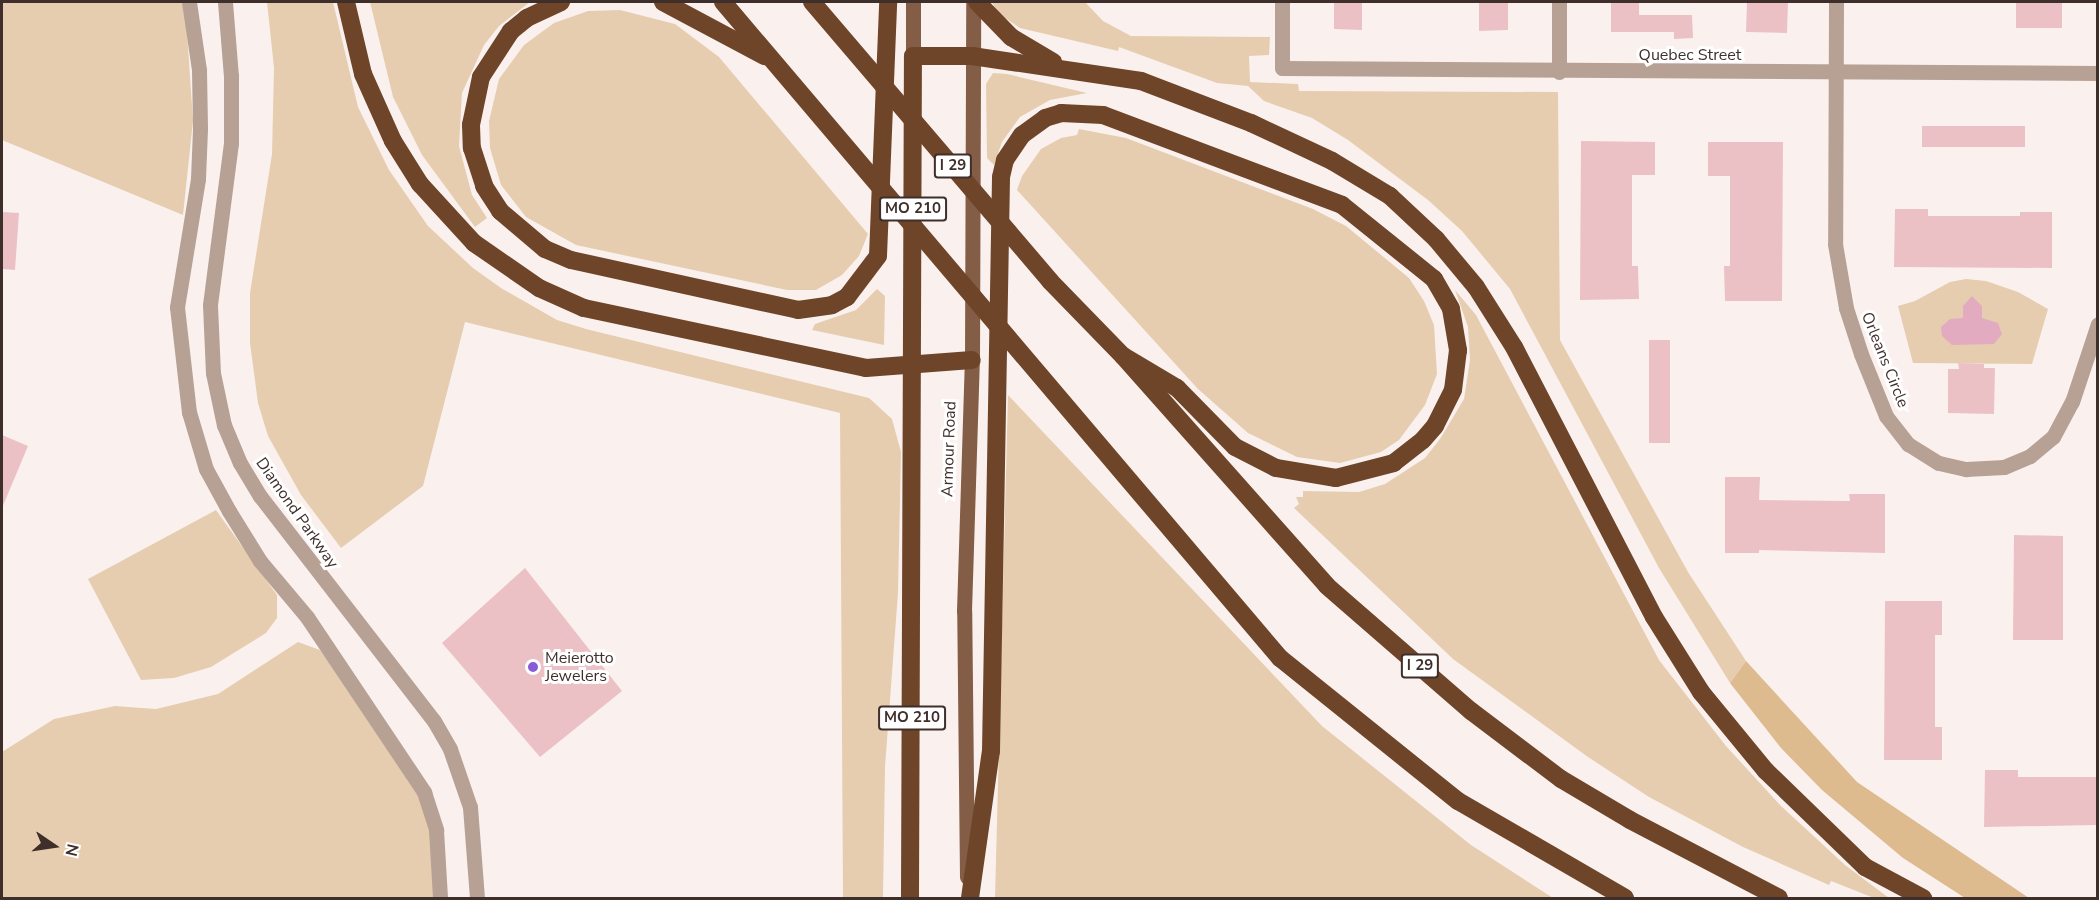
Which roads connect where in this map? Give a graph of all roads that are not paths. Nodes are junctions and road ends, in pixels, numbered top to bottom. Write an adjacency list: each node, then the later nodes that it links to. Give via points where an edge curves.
1 (189, 2): 25 (street, via 199,70 200,129 198,179 177,307 189,412 206,469 260,561 307,617 424,792 436,830)
2 (225, 2): 26 (street, Diamond Parkway, via 231,143 210,305 213,373 224,425 260,496 434,721 450,748 470,807)
3 (346, 2): 24 (highway, via 363,74 393,141 420,184 445,213 474,243 507,268 584,308 866,368)
4 (561, 2): 8 (highway, via 526,18 510,31 481,76 471,125 472,148 484,186 500,212 545,249 571,260 798,309 832,305 847,297 878,256)
5 (663, 2): 16 (highway, via 696,16)
6 (723, 2): 16 (highway)
7 (812, 2): 22 (highway, I 29, via 1050,281)
8 (888, 2)
9 (913, 2): 14 (main road, MO 210)
10 (975, 2): 15 (main road, Armour Road / MO 210); 17 (highway, via 1011,37)
11 (1282, 2): 18 (street, Quebec Street, via 1282,68)
12 (1559, 2): 18 (street)
13 (1836, 2): 19 (street, Orleans Circle)
14 (913, 56): 15 (highway); 24 (highway, MO 210)
15 (972, 56): 17 (highway); 23 (main road, Armour Road / MO 210)
16 (778, 64): 29 (highway, via 851,156 1280,658 1458,801)
17 (1059, 66): 31 (highway, via 1141,81 1251,123 1332,160 1390,196 1436,239 1476,287 1514,347 1654,617 1701,692 1766,771 1865,867)
18 (1559, 72): 19 (street, Quebec Street)
19 (1837, 74): 20 (street, Quebec Street); 21 (street, Orleans Circle, via 1835,244 1846,309 1886,416 1908,444 1939,463 1966,469 2004,467 2030,456 2053,437 2072,402)
20 (2097, 74)
21 (2097, 324)
22 (1123, 356): 28 (highway, via 1177,388 1235,447 1276,468 1329,478 1378,470 1394,463 1423,440 1435,426 1453,390 1458,350 1450,309 1434,279 1342,205 1103,115 1061,113 1045,118 1022,135 1005,160 1001,177 991,751); 30 (highway, I 29, via 1327,586 1471,711 1561,778 1630,820)
23 (972, 360): 24 (highway); 28 (main road, Armour Road / MO 210, via 964,611)
24 (913, 363): 27 (highway, MO 210)
25 (440, 898)
26 (477, 898)
27 (910, 898)
28 (968, 898)
29 (1625, 898)
30 (1779, 898)
31 (1923, 898)

